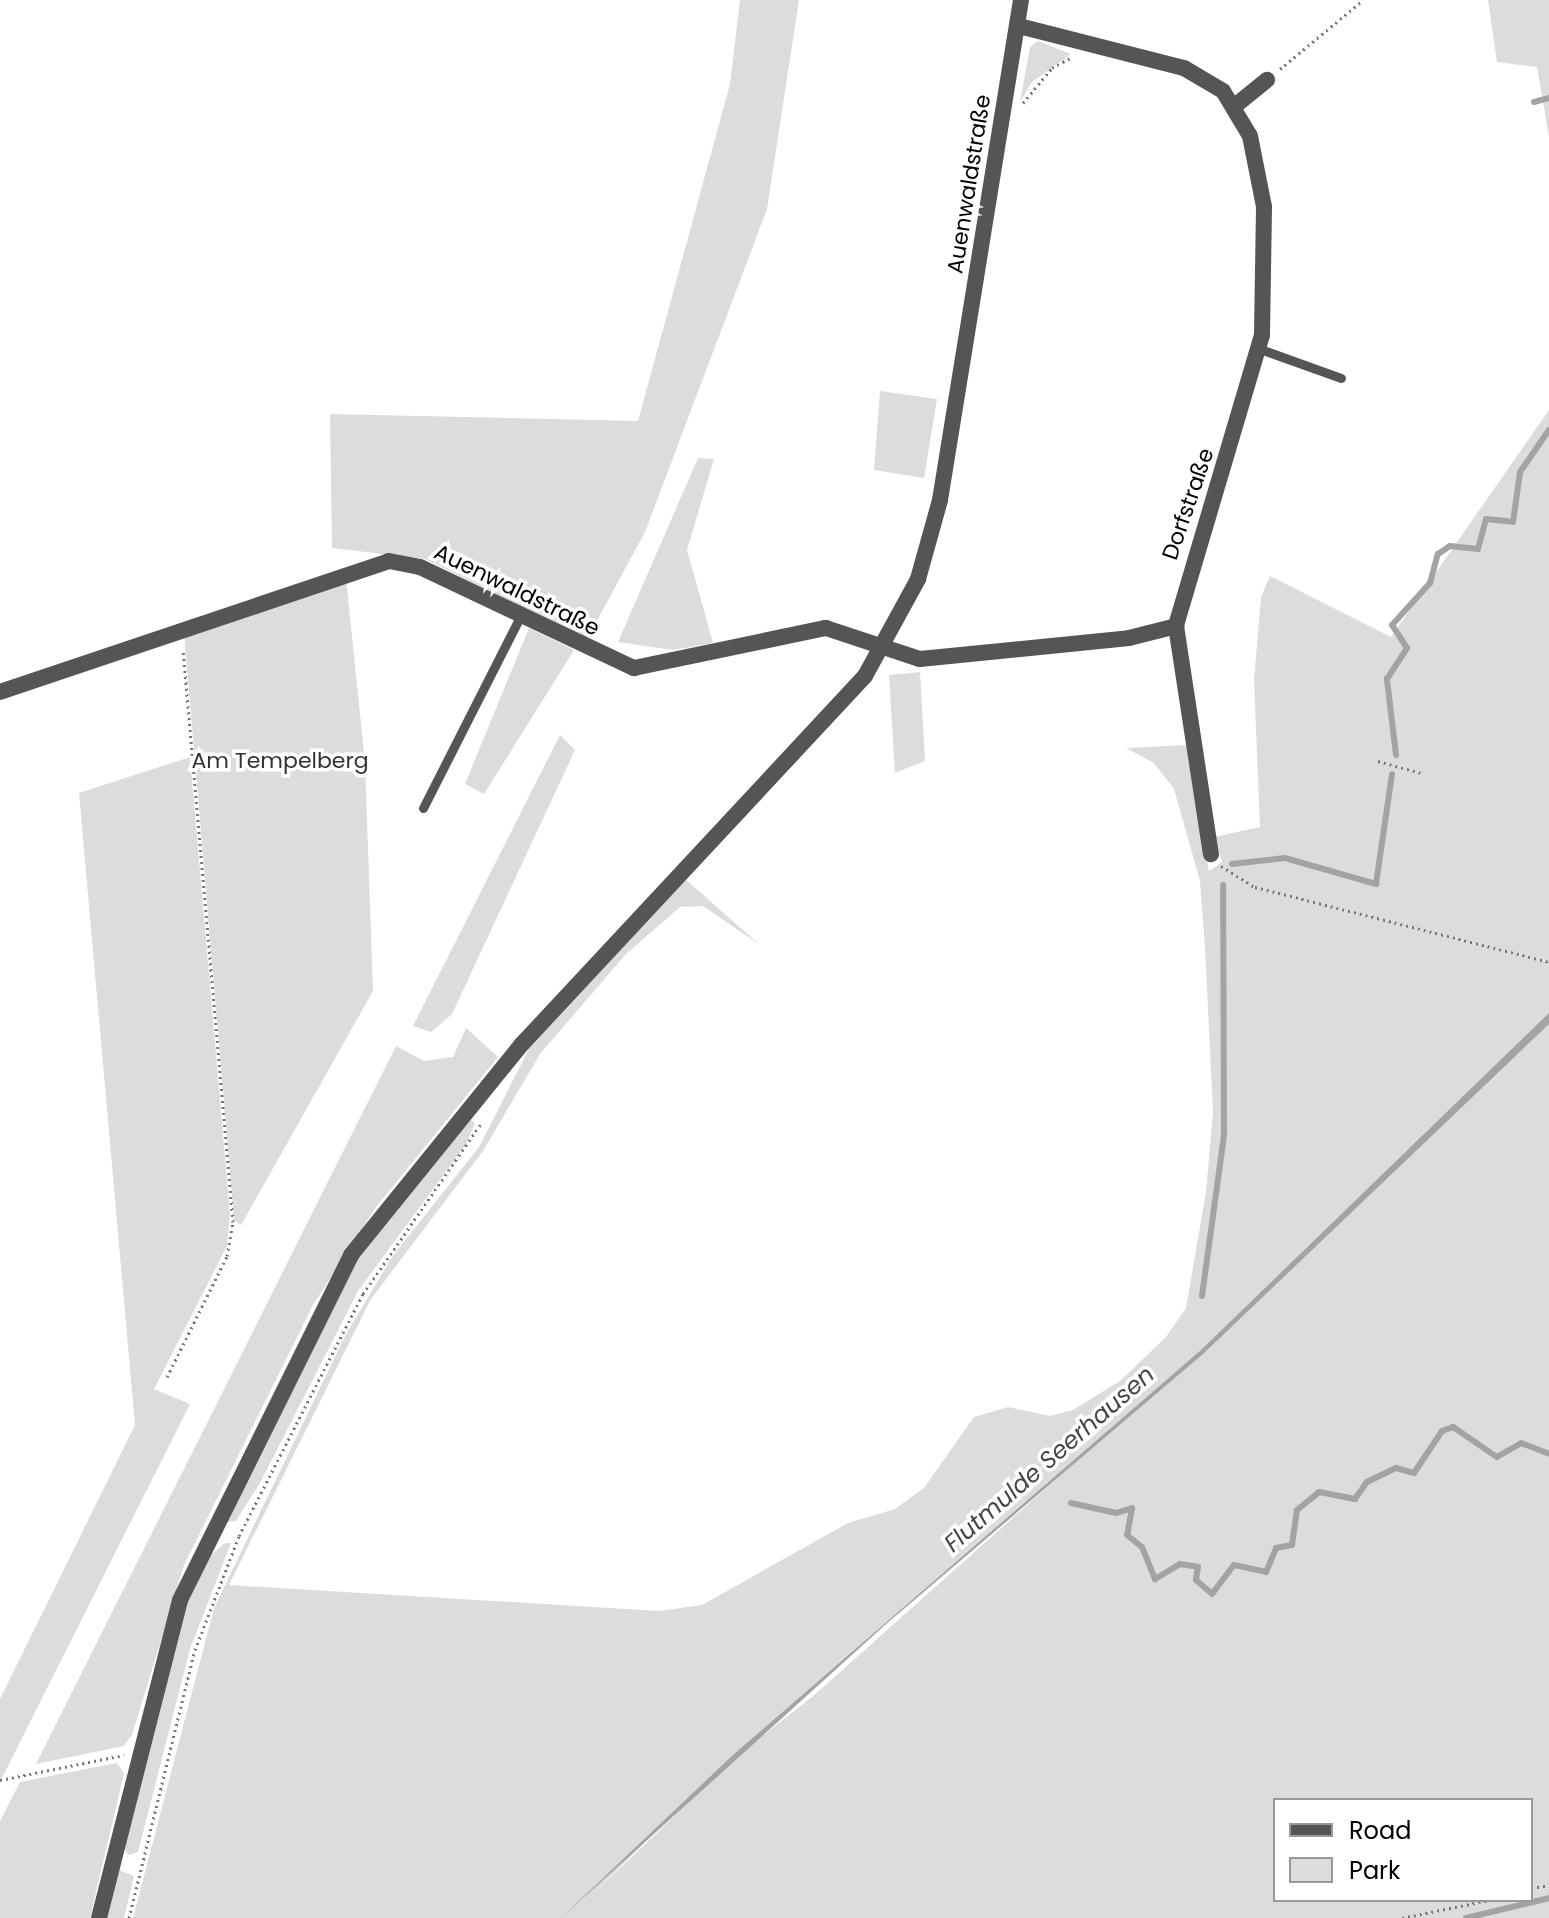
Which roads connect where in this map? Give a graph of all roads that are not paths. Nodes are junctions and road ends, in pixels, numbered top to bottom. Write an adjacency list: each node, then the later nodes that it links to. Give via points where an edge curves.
1 (1021, 0): 2 (street, Auenwaldstraße)
2 (1019, 26): 4 (street, via 1184,68); 9 (street, Auenwaldstraße, via 932,545)
3 (1267, 80): 4 (street)
4 (1236, 105): 5 (street, Dorfstraße, via 1264,207)
5 (1260, 349): 6 (lane); 8 (street, Dorfstraße, via 1194,545)
6 (1341, 378)
7 (520, 617): 9 (street, Auenwaldstraße, via 634,668 826,628); 10 (street, Auenwaldstraße, via 420,567 389,561); 11 (lane)
8 (1176, 626): 9 (street, via 1129,638 920,659); 12 (street)
9 (881, 648): 13 (street, Auenwaldstraße, via 848,695 523,1042 381,1211 333,1285 196,1558 136,1756)
10 (0, 692)
11 (423, 808)
12 (1211, 854)
13 (99, 1918)

